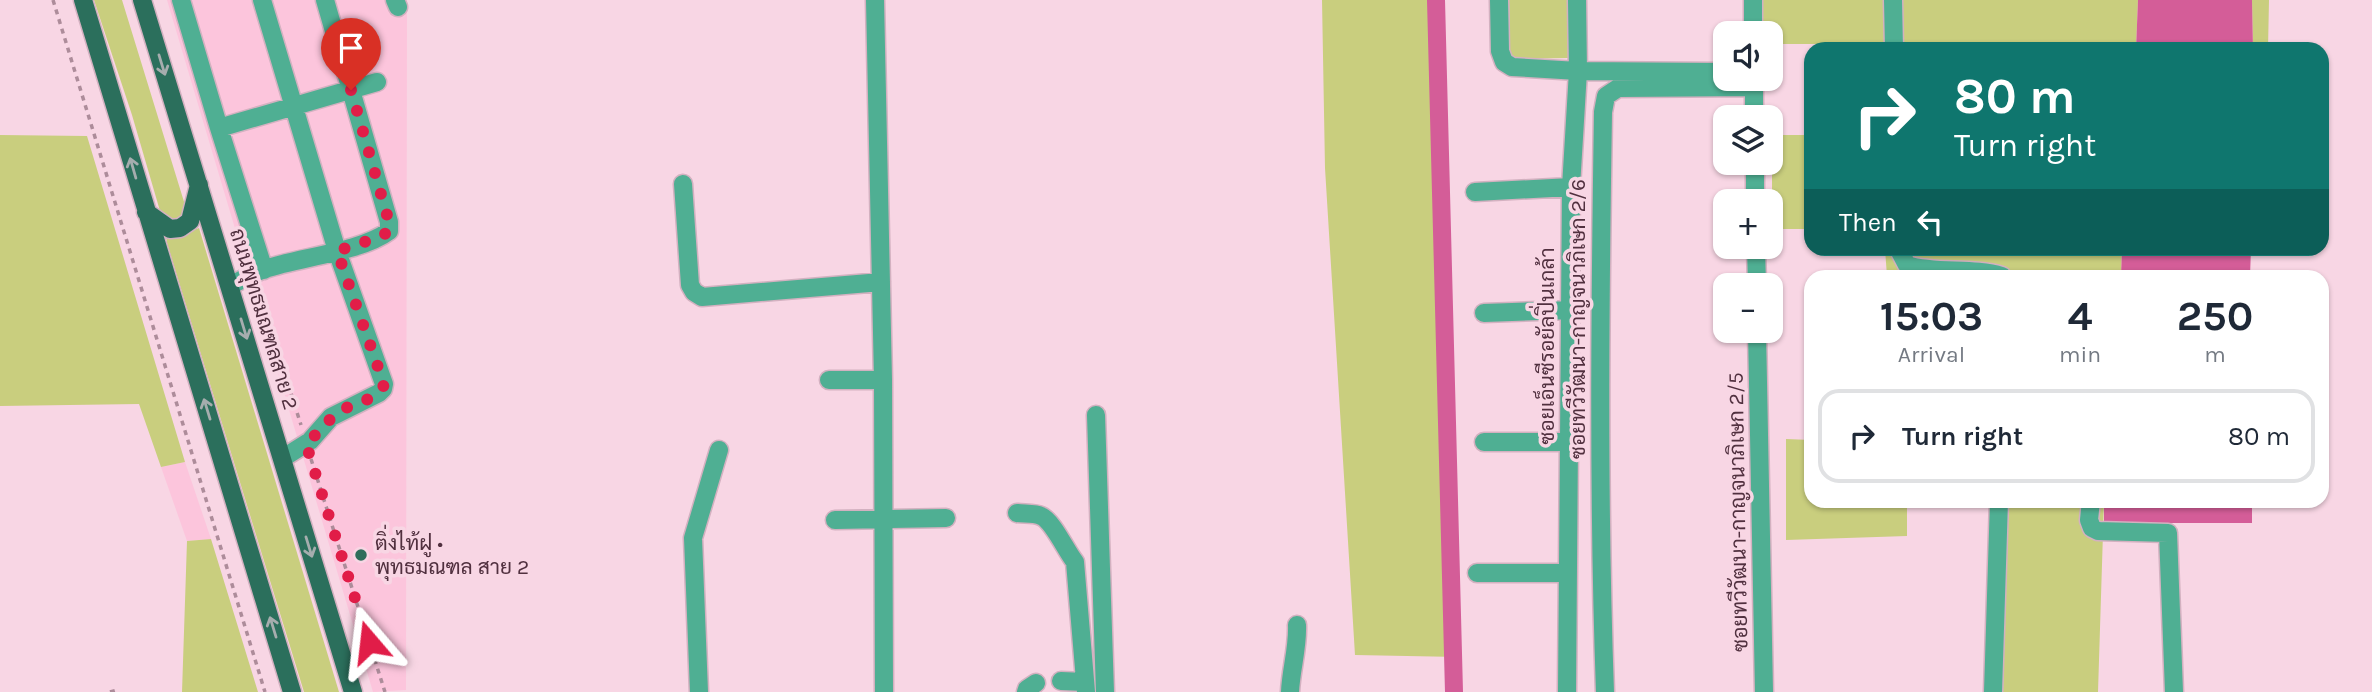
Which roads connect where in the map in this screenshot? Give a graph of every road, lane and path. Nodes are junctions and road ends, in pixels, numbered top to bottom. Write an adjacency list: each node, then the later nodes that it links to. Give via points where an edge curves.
1 (53, 0): 56 (path)
2 (83, 0): 25 (main road, one-way to 2)
3 (142, 0): 22 (main road, ถนนพุทธมณฑลสาย 2, one-way to 22)
4 (181, 0): 20 (street)
5 (262, 0): 19 (street)
6 (325, 0): 18 (street)
7 (874, 0): 30 (street)
8 (1499, 0): 14 (street, via 1504,62 1512,67)
9 (1577, 0): 14 (street, ซอยเอ็นซีรอยัลปิ่นเกล้า)
10 (1754, 0): 12 (street)
11 (1893, 0): 13 (street)
12 (1754, 21)
13 (1894, 42)
14 (1578, 71): 15 (street); 23 (street, ซอยเอ็นซีรอยัลปิ่นเกล้า)
15 (1713, 72)
16 (377, 82): 18 (street)
17 (1713, 85): 65 (street, ซอยทวีวัฒนา-กาญจนาภิเษก 2/6, via 1618,88 1606,96 1603,112 1599,338)
18 (351, 90): 19 (street); 26 (street, via 389,231)
19 (293, 107): 20 (street); 26 (street)
20 (219, 128): 29 (street)
21 (683, 184): 30 (street, via 690,285 702,297)
22 (199, 185): 25 (main road, via 190,221 180,228 170,229); 31 (main road, ถนนพุทธมณฑลสาย 2)
23 (1571, 187): 24 (street); 32 (street, ซอยเอ็นซีรอยัลปิ่นเกล้า)
24 (1475, 192)
25 (146, 212): 57 (main road, one-way to 25)
26 (337, 251): 29 (street); 40 (street, via 384,384 379,393 331,417)
27 (1902, 256): 28 (street, via 1907,265)
28 (1922, 270)
29 (259, 272): 31 (street); 40 (path)
30 (881, 282): 36 (street)
31 (231, 285): 42 (main road, ถนนพุทธมณฑลสาย 2, one-way to 42)
32 (1570, 310): 33 (street); 39 (street, ซอยเอ็นซีรอยัลปิ่นเกล้า)
33 (1484, 313)
34 (1757, 343): 66 (street, ซอยทวีวัฒนา-กาญจนาภิเษก 2/5)
35 (829, 380): 36 (street)
36 (883, 380): 46 (street)
37 (1096, 415): 62 (street)
38 (1485, 442): 39 (street)
39 (1569, 442): 50 (street, ซอยเอ็นซีรอยัลปิ่นเกล้า)
40 (306, 444): 42 (street); 59 (path)
41 (719, 450): 60 (street, via 693,538)
42 (283, 458): 58 (main road, ถนนพุทธมณฑลสาย 2, one-way to 58)
43 (1999, 508): 67 (street)
44 (2090, 508): 68 (street, via 2089,520 2098,531 2168,533)
45 (1017, 513): 53 (street, via 1041,516 1075,562)
46 (883, 518): 47 (street); 48 (street); 61 (street)
47 (946, 518)
48 (835, 520)
49 (1477, 573): 50 (street)
50 (1568, 573): 64 (street, ซอยเอ็นซีรอยัลปิ่นเกล้า)
51 (1297, 625): 63 (street)
52 (1060, 681): 53 (street)
53 (1085, 687)
54 (117, 690): 55 (path)
55 (110, 692)
56 (265, 692)
57 (292, 692)
58 (353, 692)
59 (385, 692)
60 (699, 692)
61 (884, 692)
62 (1105, 692)
63 (1290, 692)
64 (1567, 692)
65 (1605, 692)
66 (1764, 692)
67 (1993, 692)
68 (2174, 692)

